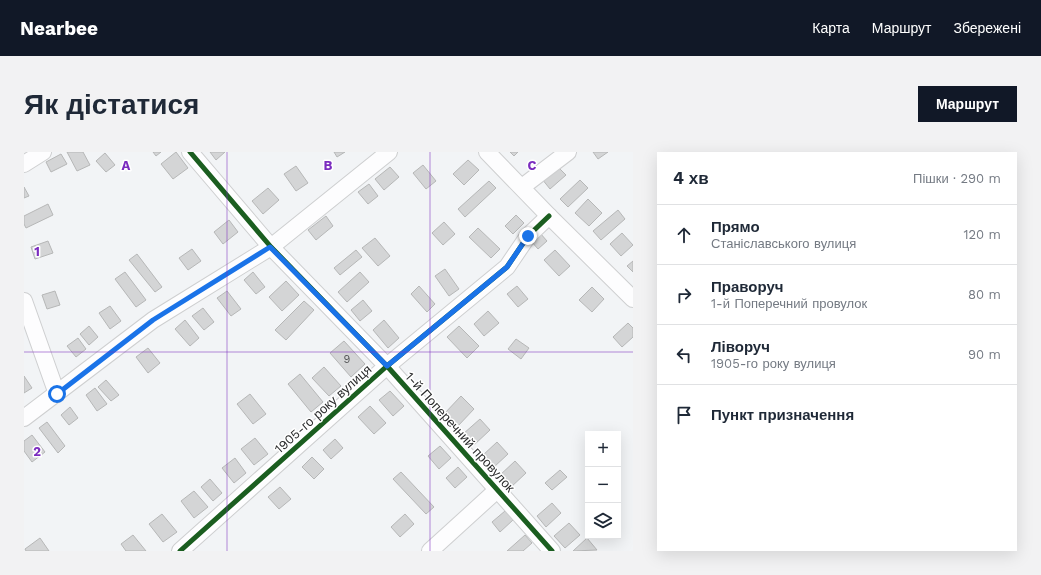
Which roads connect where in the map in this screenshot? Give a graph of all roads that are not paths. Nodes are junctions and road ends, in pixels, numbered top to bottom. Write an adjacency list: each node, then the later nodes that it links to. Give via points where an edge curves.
1 (43, 152): 6 (street)
2 (190, 152): 9 (street, 1-й Поперечний провулок)
3 (390, 152): 9 (street)
4 (488, 152): 7 (street)
5 (568, 152): 7 (street)
6 (24, 164)
7 (522, 187): 8 (street)
8 (549, 216): 10 (street); 12 (street, 1905-го року вулиця, via 528,236 507,267)
9 (270, 247): 12 (street, 1-й Поперечний провулок); 13 (street, via 153,320)
10 (633, 299)
11 (24, 301): 13 (street)
12 (387, 366): 15 (street, 1-й Поперечний провулок); 16 (street, 1905-го року вулиця)
13 (57, 394): 14 (street)
14 (24, 418)
15 (497, 490): 17 (street); 18 (street, 1-й Поперечний провулок)
16 (183, 550)
17 (430, 551)
18 (552, 551)

